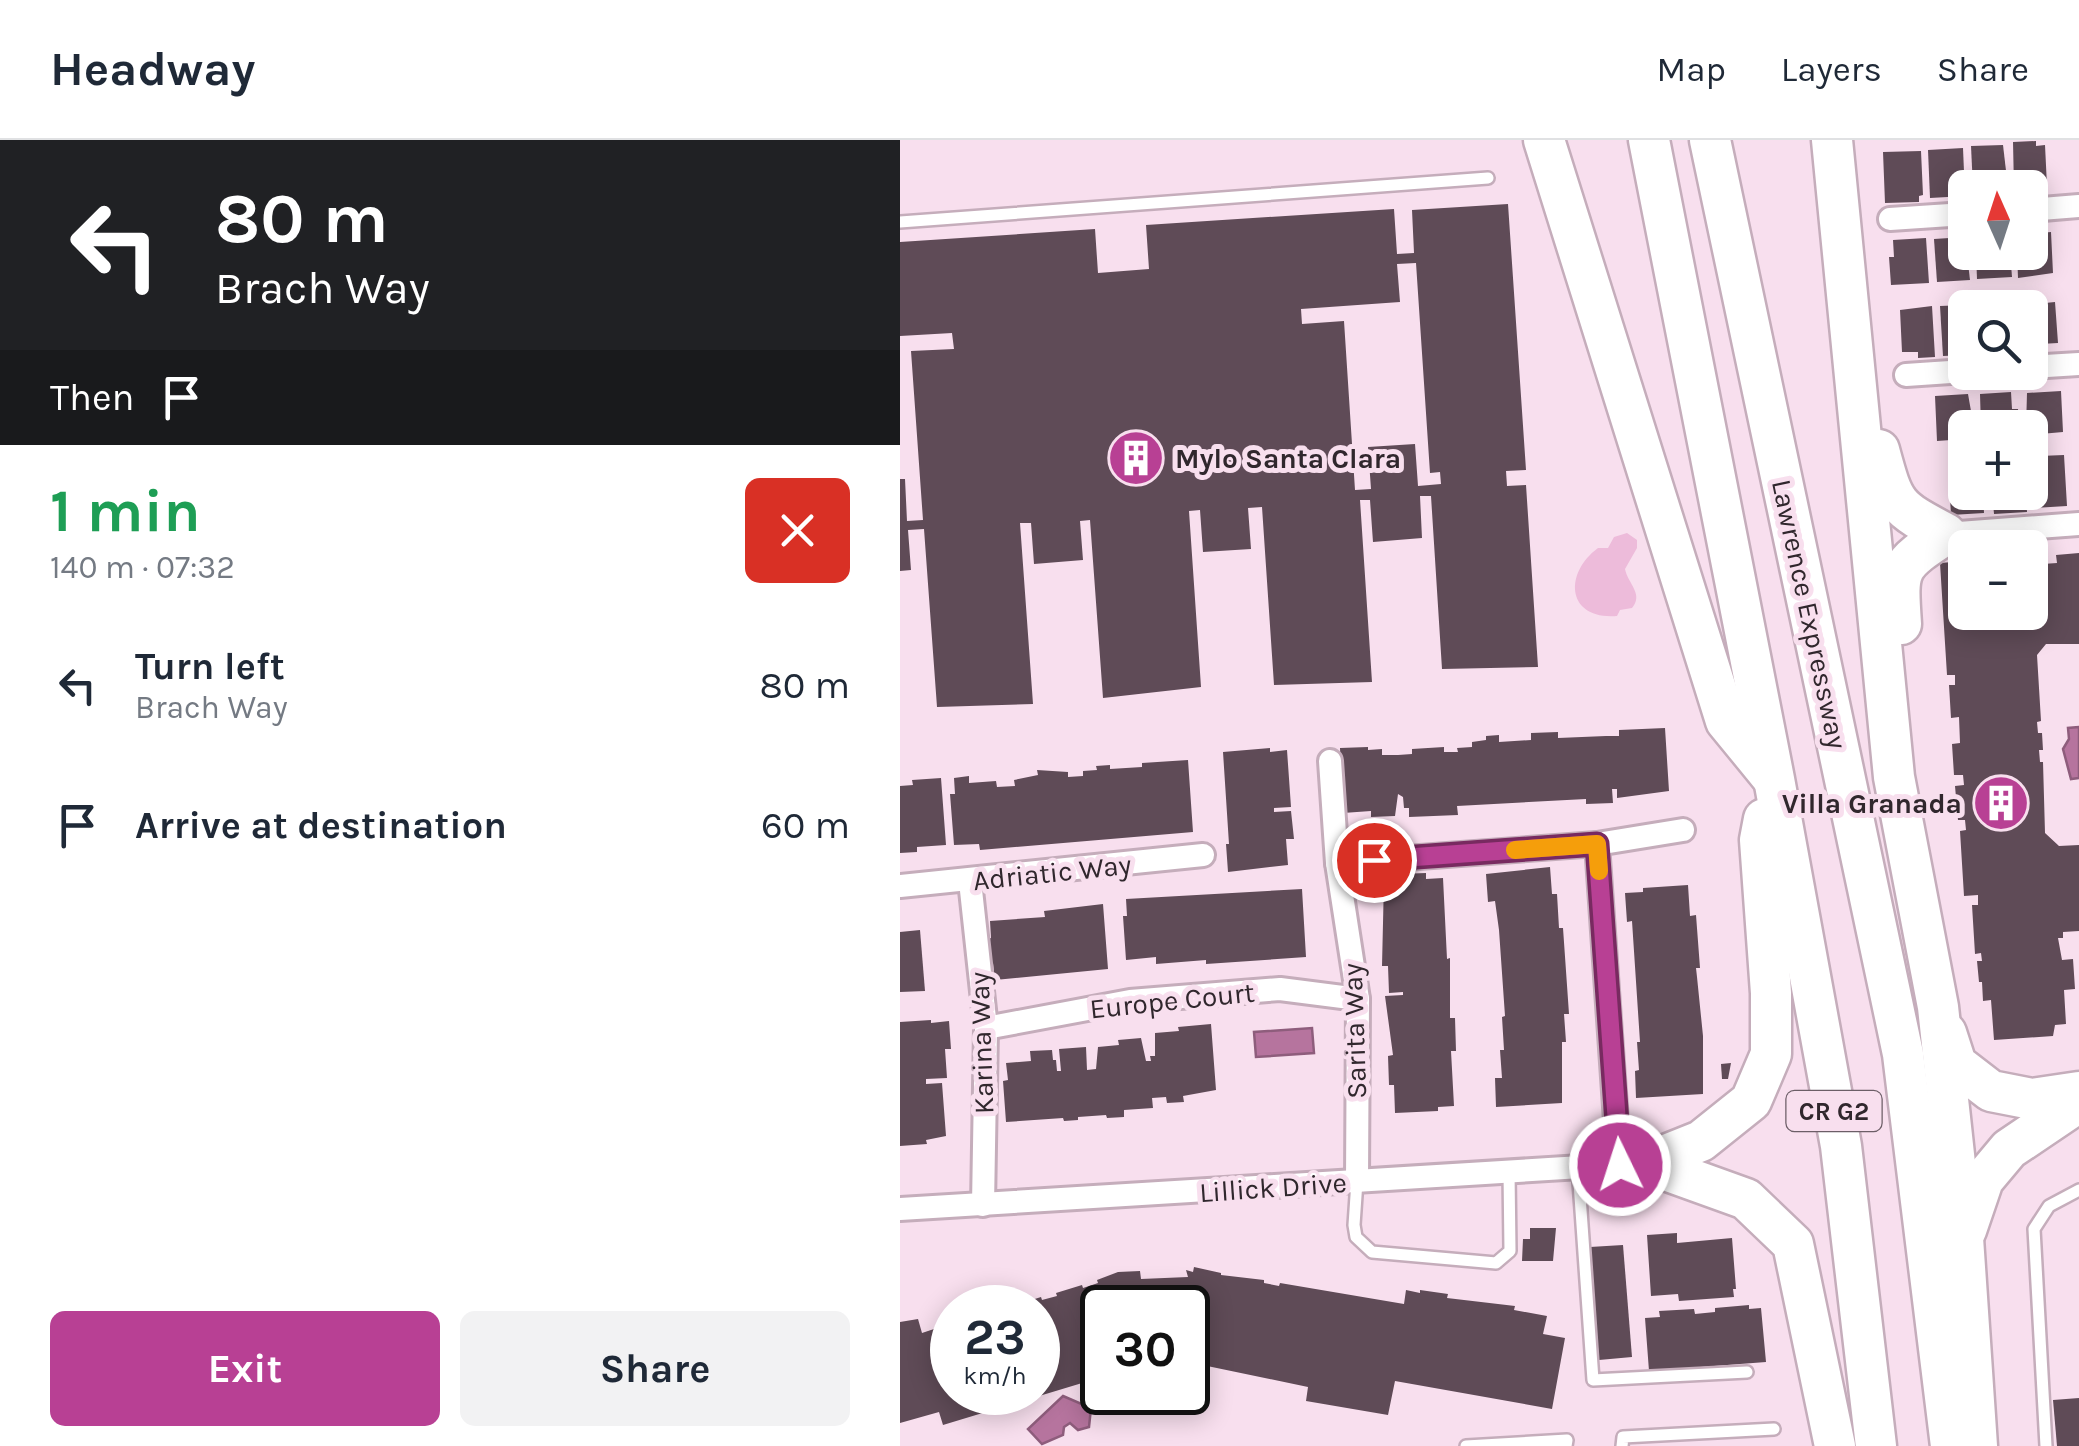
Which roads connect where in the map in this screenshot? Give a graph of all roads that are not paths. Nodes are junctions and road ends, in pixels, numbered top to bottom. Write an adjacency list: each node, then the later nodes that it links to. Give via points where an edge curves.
1 (1544, 140): 20 (highway, via 1726,722)
2 (1649, 140): 20 (highway, CR G2)
3 (1710, 140): 47 (highway, Lawrence Expressway / CR G2, via 1902,1054)
4 (1832, 140): 11 (highway)
5 (1488, 178): 10 (lane)
6 (2079, 206): 7 (street)
7 (2048, 209)
8 (1948, 215): 9 (street)
9 (1890, 219)
10 (900, 222)
11 (1854, 358): 17 (highway, via 1892,496 1905,512); 19 (highway)
12 (2079, 364): 13 (street)
13 (2048, 366)
14 (1948, 372): 15 (street)
15 (1906, 375)
16 (2079, 524): 17 (street)
17 (1946, 534): 19 (highway, via 1912,556 1898,576 1905,697)
18 (1330, 761): 24 (street, Sarita Way)
19 (1894, 776): 28 (highway)
20 (1774, 780): 32 (highway, via 1760,840 1771,1054 1751,1101 1701,1141); 46 (highway, CR G2, via 1840,1146)
21 (1683, 830): 22 (street)
22 (1597, 844): 24 (street); 32 (street)
23 (1203, 856): 25 (street, Adriatic Way)
24 (1336, 863): 27 (street, Sarita Way)
25 (970, 881): 26 (street, Adriatic Way); 29 (street, Karina Way)
26 (900, 886)
27 (1358, 999): 29 (street, Europe Court, via 1280,989 1130,1001); 35 (street, Sarita Way)
28 (1938, 1007): 30 (highway, via 1956,1064 1991,1091 2032,1099); 39 (highway)
29 (986, 1028): 37 (street, Karina Way)
30 (2079, 1092)
31 (2079, 1102): 39 (highway, via 2009,1149 1983,1180)
32 (1633, 1164): 33 (street, Lillick Drive); 45 (highway, via 1746,1198 1793,1244)
33 (1578, 1168): 34 (street, Lillick Drive); 40 (lane, via 1593,1380)
34 (1508, 1172): 35 (street, Lillick Drive); 35 (lane, via 1510,1252 1496,1263 1372,1252 1356,1237)
35 (1357, 1182): 37 (street, Lillick Drive)
36 (2079, 1190): 49 (lane, via 2048,1206 2034,1229)
37 (982, 1205): 38 (street, Lillick Drive)
38 (900, 1209)
39 (1962, 1238): 48 (highway)
40 (1747, 1372)
41 (1774, 1429): 44 (lane, via 1623,1436)
42 (1466, 1446): 43 (lane, via 1567,1440)
43 (1566, 1446)
44 (1622, 1446)
45 (1835, 1446)
46 (1876, 1446)
47 (1950, 1446)
48 (1977, 1446)
49 (2046, 1446)

